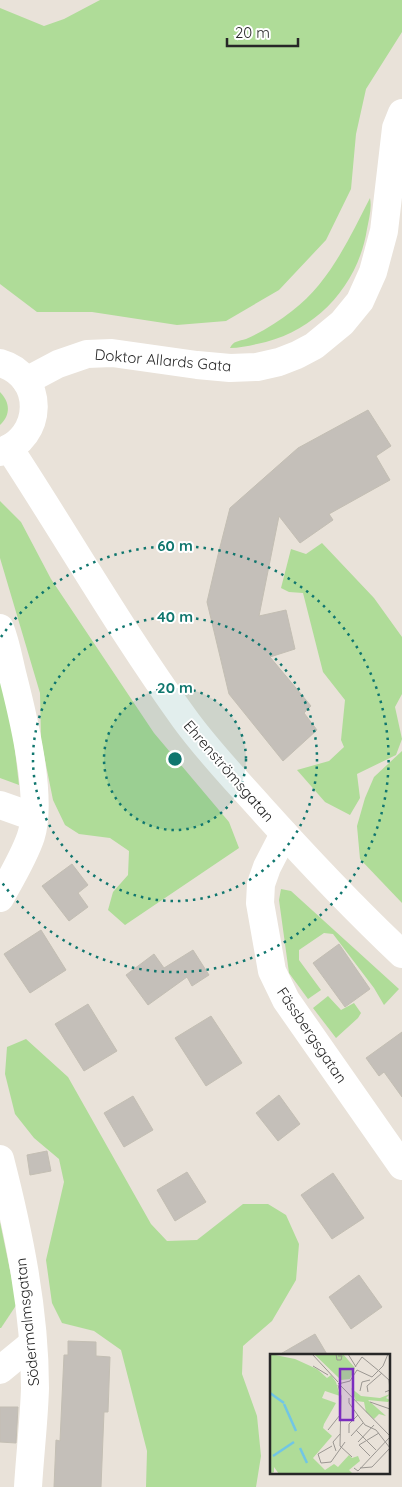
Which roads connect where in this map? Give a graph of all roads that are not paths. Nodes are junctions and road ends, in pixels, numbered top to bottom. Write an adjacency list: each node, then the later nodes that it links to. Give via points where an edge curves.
1 (402, 113): 3 (street, Doktor Allards Gata, via 396,128 384,231 373,272 360,301 342,323 314,346 280,362 230,368 112,353 87,354 58,364)
2 (0, 363): 3 (street)
3 (26, 381): 4 (street, Ehrenströmsgatan, via 33,399 33,418 24,436)
4 (5, 450): 8 (street, Ehrenströmsgatan, via 185,719)
5 (0, 628): 7 (street, via 26,730 34,789)
6 (0, 805): 7 (street)
7 (34, 817): 9 (street, via 31,835)
8 (284, 834): 10 (street, Ehrenströmsgatan); 12 (street, Fässbergsgatan, via 261,884 263,926 272,971 278,987)
9 (0, 898)
10 (402, 954)
11 (0, 1159): 13 (street, Södermalmsgatan, via 14,1214)
12 (402, 1166)
13 (33, 1343): 14 (street); 15 (street, Södermalmsgatan, via 35,1388)
14 (0, 1370)
15 (28, 1487)

